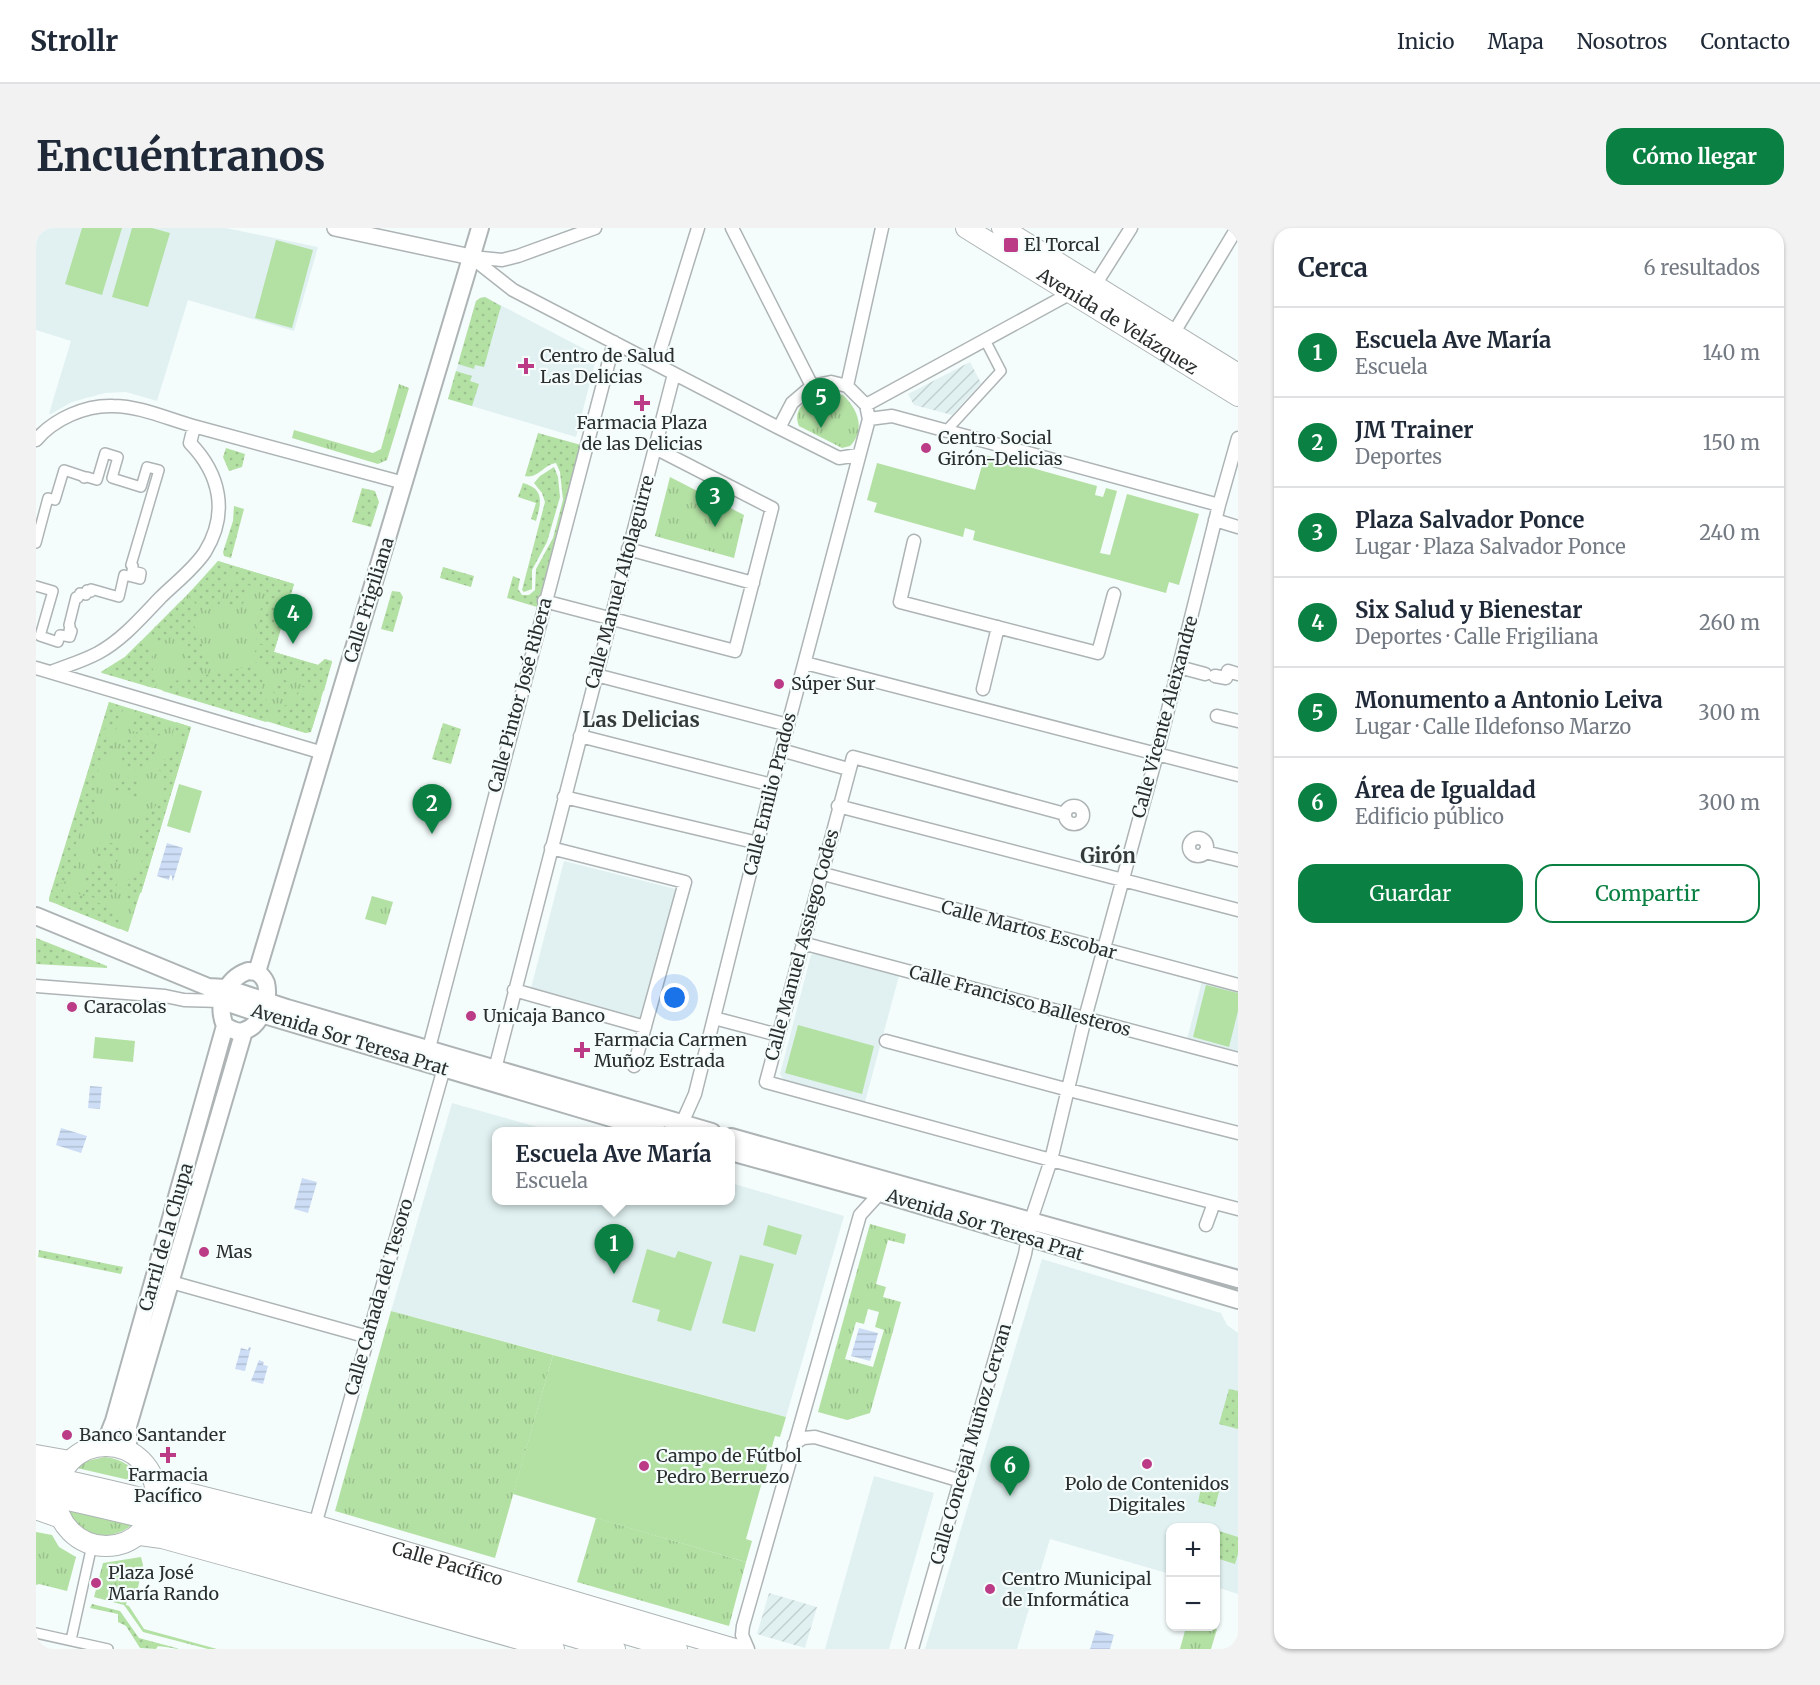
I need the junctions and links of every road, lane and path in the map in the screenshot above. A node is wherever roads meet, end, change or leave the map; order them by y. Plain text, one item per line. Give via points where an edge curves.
1 (334, 228) edge
2 (480, 228) edge
3 (595, 228) edge
4 (698, 228) edge
5 (732, 228) edge
6 (882, 228) edge
7 (966, 228) edge
8 (1002, 228) edge
9 (1131, 228) edge
10 (1237, 228) edge
11 (471, 257) junction
12 (1095, 285) junction
13 (1071, 293) junction
14 (1173, 334) junction
15 (985, 340) junction
16 (614, 342) junction
17 (656, 364) junction
18 (674, 374) junction
19 (1238, 374) edge
20 (812, 386) junction
21 (847, 386) junction
22 (1238, 396) edge
23 (866, 405) junction
24 (869, 418) junction
25 (194, 427) junction
26 (779, 428) junction
27 (946, 431) junction
28 (37, 437) edge
29 (1238, 438) edge
30 (655, 448) junction
31 (858, 455) junction
32 (404, 483) junction
33 (1219, 505) junction
34 (1215, 520) junction
35 (1238, 527) edge
36 (914, 541) dead end
37 (36, 543) edge
38 (628, 549) junction
39 (753, 583) junction
40 (36, 586) edge
41 (1114, 594) dead end
42 (544, 601) junction
43 (611, 617) junction
44 (998, 627) junction
45 (805, 663) junction
46 (1179, 667) junction
47 (36, 668) edge
48 (51, 672) junction
49 (1238, 674) edge
50 (596, 675) junction
51 (983, 689) junction
52 (949, 700) junction
53 (1002, 714) junction
54 (1217, 716) dead end
55 (1238, 721) edge
56 (788, 725) junction
57 (580, 736) junction
58 (781, 750) junction
59 (323, 753) junction
60 (1157, 754) junction
61 (848, 769) junction
62 (1238, 775) edge
63 (771, 785) junction
64 (564, 797) junction
65 (838, 806) junction
66 (1065, 814) dead end
67 (758, 843) junction
68 (550, 848) junction
69 (1205, 852) dead end
70 (1238, 860) edge
71 (820, 873) junction
72 (1122, 879) junction
73 (1238, 910) edge
74 (36, 916) edge
75 (802, 942) junction
76 (1104, 950) junction
77 (257, 972) junction
78 (1238, 985) edge
79 (36, 986) edge
80 (514, 990) junction
81 (224, 994) junction
82 (263, 1008) junction
83 (714, 1018) junction
84 (1085, 1018) junction
85 (225, 1026) junction
86 (645, 1027) junction
87 (243, 1031) junction
88 (778, 1035) junction
89 (886, 1041) dead end
90 (429, 1048) junction
91 (1238, 1059) edge
92 (634, 1066) dead end
93 (444, 1068) junction
94 (495, 1069) junction
95 (1069, 1090) junction
96 (644, 1127) edge
97 (680, 1127) edge
98 (1238, 1133) edge
99 (735, 1138) edge
100 (735, 1153) edge
101 (1051, 1161) junction
102 (880, 1193) junction
103 (1214, 1203) junction
104 (1238, 1209) edge
105 (1031, 1221) junction
106 (1206, 1225) dead end
107 (1028, 1239) junction
108 (1238, 1279) edge
109 (171, 1282) junction
110 (1238, 1299) edge
111 (368, 1337) junction
112 (794, 1444) junction
113 (104, 1446) junction
114 (128, 1450) junction
115 (36, 1455) edge
116 (70, 1461) junction
117 (36, 1474) edge
118 (961, 1481) junction
119 (57, 1488) junction
120 (36, 1493) edge
121 (36, 1509) edge
122 (151, 1510) junction
123 (61, 1518) junction
124 (315, 1525) junction
125 (92, 1545) junction
126 (36, 1633) edge
127 (70, 1640) junction
128 (108, 1649) edge
129 (554, 1649) edge
130 (615, 1649) edge
131 (677, 1649) edge
132 (735, 1649) edge
133 (748, 1649) edge
134 (912, 1649) edge

1 - 11 street
2 - 11 main road, Calle Frigiliana
3 - 11 street via 502,260
4 - 17 street
5 - 20 street
6 - 21 street
7 - 13 main road, Avenida de Velázquez
8 - 12 main road, Avenida de Velázquez
9 - 12 street
10 - 14 street
11 - 16 street via 513,290
11 - 32 main road, Calle Frigiliana
12 - 14 main road, Avenida de Velázquez
13 - 15 street
13 - 22 main road, Avenida de Velázquez
14 - 19 main road, Avenida de Velázquez
15 - 23 street
15 - 27 street via 1001,371
16 - 17 street
16 - 42 street, Calle Pintor José Ribera
17 - 18 street
18 - 26 street
18 - 30 street, Calle Manuel Altolaguirre
20 - 21 street via 831,382
20 - 26 street via 792,403
21 - 23 street
23 - 24 street
24 - 27 street via 892,416
24 - 31 street
25 - 28 street via 113,406 77,411
25 - 32 street
25 - 48 street via 190,443 202,455 215,479 220,504 216,528 205,551 127,632 99,652
26 - 31 street via 839,458
27 - 33 street
29 - 33 street, Calle Vicente Aleixandre
30 - 38 street, Calle Manuel Altolaguirre
30 - 39 street via 772,508
31 - 45 street, Calle Emilio Prados
32 - 59 main road, Calle Frigiliana
33 - 34 street, Calle Vicente Aleixandre
34 - 35 street
34 - 46 street, Calle Vicente Aleixandre
36 - 44 street via 900,602
37 - 40 street via 48,498 55,500 64,470 97,480 105,453 118,457 112,478 141,487 147,467 159,470 131,565 132,571 141,573 140,579 124,575 119,597 91,589 80,593 69,625 70,637 60,635 58,642 40,636 53,591
38 - 39 street
38 - 43 street, Calle Manuel Altolaguirre
39 - 43 street via 735,651
41 - 44 street via 1098,653
42 - 43 street
42 - 90 street, Calle Pintor José Ribera
43 - 50 street, Calle Manuel Altolaguirre
44 - 51 street
45 - 52 street
45 - 56 street, Calle Emilio Prados
46 - 49 street via 1226,678 1228,671
46 - 60 street, Calle Vicente Aleixandre
47 - 48 street
48 - 59 street
50 - 56 street
50 - 57 street, Calle Manuel Altolaguirre
51 - 52 street via 965,700
51 - 53 street via 988,705
52 - 53 street
53 - 60 street
54 - 55 street
56 - 58 street, Calle Emilio Prados
57 - 63 street
57 - 64 street, Calle Manuel Altolaguirre
58 - 61 street
58 - 63 street, Calle Emilio Prados
59 - 77 main road, Calle Frigiliana
60 - 62 street
60 - 72 street, Calle Vicente Aleixandre
61 - 65 street, Calle Manuel Assiego Codes
61 - 66 street via 853,757
63 - 67 street, Calle Emilio Prados
64 - 67 street
64 - 68 street, Calle Manuel Altolaguirre
65 - 71 street, Calle Manuel Assiego Codes
65 - 72 street
67 - 83 street, Calle Emilio Prados
68 - 80 street, Calle Manuel Altolaguirre
68 - 86 street via 686,882
69 - 70 street
71 - 75 street, Calle Manuel Assiego Codes
71 - 76 street, Calle Martos Escobar
72 - 73 street
72 - 76 street, Calle Vicente Aleixandre
74 - 81 main road
75 - 84 street, Calle Francisco Ballesteros
75 - 88 street, Calle Manuel Assiego Codes
76 - 78 street, Calle Martos Escobar
76 - 84 street, Calle Vicente Aleixandre
77 - 81 main road via 240,974
77 - 82 main road via 266,984
79 - 81 street, Avenida Sor Teresa Prat via 184,1000
80 - 86 street
80 - 94 street, Calle Manuel Altolaguirre
81 - 82 main road, Avenida Sor Teresa Prat
81 - 85 main road
82 - 87 main road via 255,1024
82 - 90 main road, Avenida Sor Teresa Prat
82 - 93 main road, Avenida Sor Teresa Prat
83 - 88 street
83 - 97 street, Calle Emilio Prados via 695,1094
84 - 91 street, Calle Francisco Ballesteros
84 - 95 street, Calle Vicente Aleixandre
85 - 87 main road
85 - 113 main road, Carril de la Chupa
86 - 92 street
87 - 109 main road, Carril de la Chupa
88 - 101 street, Calle Manuel Assiego Codes via 766,1082
89 - 95 street
90 - 94 main road, Avenida Sor Teresa Prat
93 - 96 main road, Avenida Sor Teresa Prat
93 - 111 street, Calle Cañada del Tesoro
94 - 97 main road, Avenida Sor Teresa Prat
95 - 98 street
95 - 101 street, Calle Vicente Aleixandre
99 - 105 main road, Avenida Sor Teresa Prat
100 - 102 main road, Avenida Sor Teresa Prat
101 - 103 street, Calle Manuel Assiego Codes
101 - 105 street, Calle Vicente Aleixandre
102 - 107 main road, Avenida Sor Teresa Prat
102 - 112 street via 860,1215
103 - 104 street, Calle Manuel Assiego Codes
103 - 106 street
105 - 107 street, Calle Vicente Aleixandre
105 - 108 main road, Avenida Sor Teresa Prat
107 - 110 main road, Avenida Sor Teresa Prat
107 - 118 street, Calle Concejal Muñoz Cervan
109 - 111 street
109 - 114 main road, Carril de la Chupa via 128,1426
111 - 124 street, Calle Cañada del Tesoro
112 - 118 street via 814,1437
112 - 133 street via 743,1626
113 - 114 main road
113 - 116 main road via 81,1452
114 - 122 main road via 151,1471
115 - 116 main road
116 - 119 main road
117 - 119 main road, Calle Pacífico
118 - 134 street, Calle Concejal Muñoz Cervan
119 - 120 main road, Calle Pacífico
119 - 122 main road, Calle Pacífico
119 - 123 main road
121 - 123 main road
122 - 124 main road, Calle Pacífico
122 - 125 main road via 125,1544
122 - 129 main road, Calle Pacífico via 162,1538
122 - 130 main road, Calle Pacífico
122 - 131 main road, Calle Pacífico via 309,1542
123 - 125 main road via 68,1530
124 - 132 main road, Calle Pacífico
125 - 127 street
126 - 127 street
127 - 128 street

